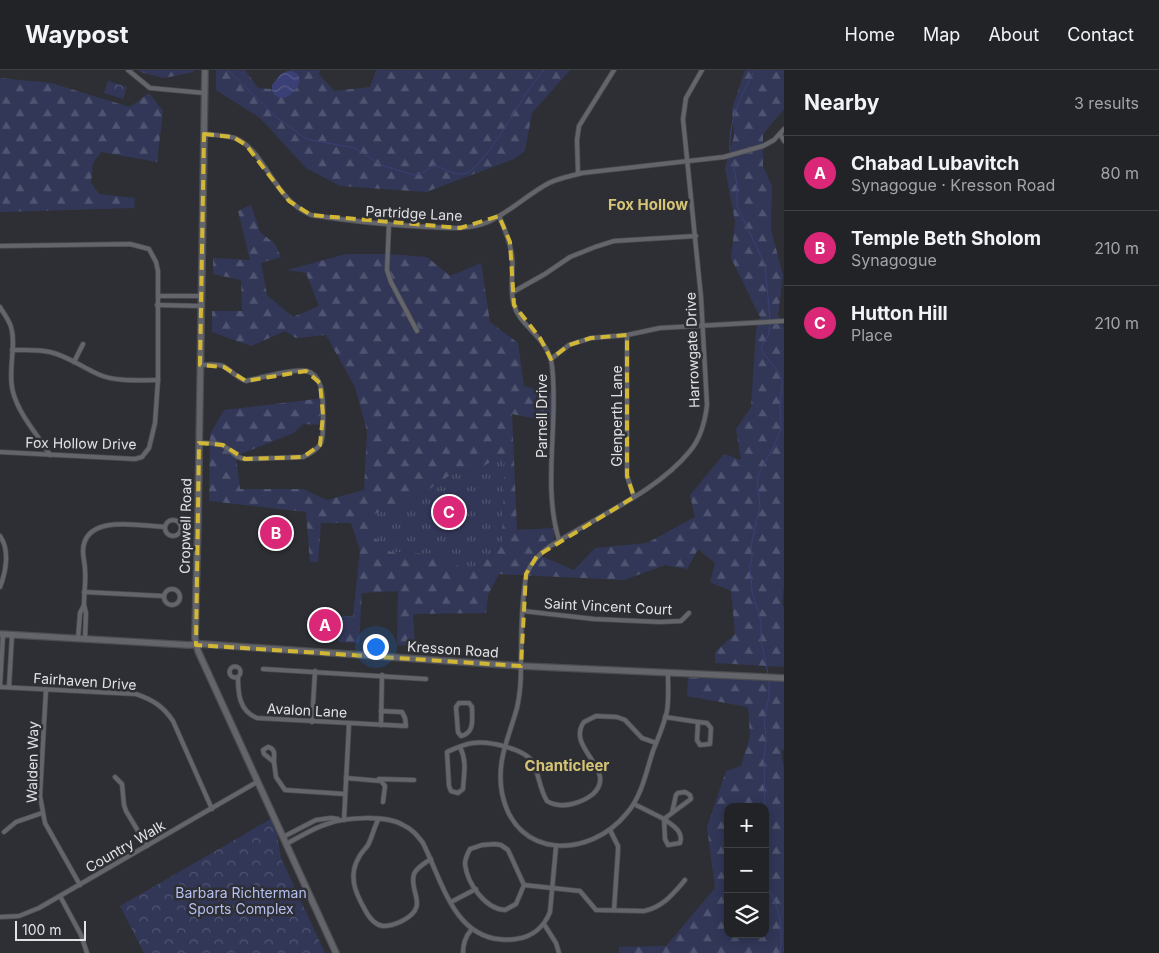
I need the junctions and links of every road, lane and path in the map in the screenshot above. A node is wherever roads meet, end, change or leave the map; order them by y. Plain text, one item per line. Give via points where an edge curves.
1 (128, 70) edge
2 (205, 70) edge
3 (614, 70) edge
4 (702, 70) edge
5 (204, 92) junction
6 (784, 129) edge
7 (204, 134) junction
8 (780, 134) junction
9 (784, 141) edge
10 (686, 161) junction
11 (578, 174) junction
12 (499, 216) junction
13 (389, 224) junction
14 (696, 236) junction
15 (0, 246) edge
16 (512, 292) junction
17 (158, 296) junction
18 (201, 296) junction
19 (157, 305) junction
20 (201, 306) junction
21 (0, 307) edge
22 (784, 321) edge
23 (702, 325) junction
24 (417, 331) dead end
25 (627, 335) junction
26 (82, 344) dead end
27 (12, 350) junction
28 (551, 359) junction
29 (74, 362) junction
30 (200, 365) junction
31 (158, 380) junction
32 (199, 443) junction
33 (0, 452) edge
34 (50, 455) junction
35 (634, 496) junction
36 (165, 527) junction
37 (0, 536) edge
38 (559, 540) junction
39 (0, 587) edge
40 (84, 592) junction
41 (164, 596) junction
42 (523, 611) junction
43 (690, 613) dead end
44 (1, 634) edge
45 (12, 635) junction
46 (82, 639) junction
47 (196, 645) junction
48 (521, 666) junction
49 (263, 669) dead end
50 (315, 671) junction
51 (668, 674) junction
52 (382, 675) junction
53 (238, 677) dead end
54 (784, 678) edge
55 (426, 679) dead end
56 (0, 687) edge
57 (9, 687) junction
58 (46, 690) junction
59 (382, 711) junction
60 (665, 717) junction
61 (312, 722) junction
62 (698, 722) junction
63 (349, 724) junction
64 (381, 725) junction
65 (468, 734) junction
66 (472, 743) junction
67 (656, 743) junction
68 (504, 746) junction
69 (460, 747) junction
70 (274, 762) dead end
71 (115, 777) dead end
72 (346, 778) junction
73 (377, 779) junction
74 (414, 780) dead end
75 (257, 782) junction
76 (345, 794) junction
77 (383, 802) dead end
78 (634, 804) junction
79 (212, 808) junction
80 (42, 813) junction
81 (672, 813) junction
82 (664, 819) junction
83 (342, 820) junction
84 (378, 820) junction
85 (610, 830) junction
86 (4, 832) dead end
87 (283, 837) junction
88 (286, 844) junction
89 (147, 846) junction
90 (556, 847) junction
91 (431, 859) junction
92 (685, 880) dead end
93 (80, 885) junction
94 (524, 885) junction
95 (552, 888) junction
96 (476, 889) junction
97 (60, 896) junction
98 (451, 902) junction
99 (614, 910) junction
100 (0, 916) edge
101 (544, 924) junction
102 (471, 930) junction
103 (87, 953) edge
104 (336, 953) edge
105 (463, 953) edge
106 (559, 953) edge

1 - 5 street via 150,88
2 - 5 street, Cropwell Road
3 - 11 street via 579,126
4 - 10 street, Harrowgate Drive via 683,110
5 - 7 street, Cropwell Road
6 - 8 street, Partridge Lane
7 - 13 street, Partridge Lane via 233,137 246,145 283,195 310,215
7 - 18 street, Cropwell Road
8 - 9 street
8 - 10 street, Partridge Lane via 753,150
10 - 11 street, Partridge Lane
10 - 14 street, Harrowgate Drive
11 - 12 street, Partridge Lane via 551,182
12 - 13 street, Partridge Lane via 460,228
12 - 16 street, Parnell Drive via 510,242
13 - 24 street via 387,270
14 - 16 street via 614,242 595,247 570,257
14 - 23 street, Harrowgate Drive
15 - 17 street, Fox Hollow Drive via 144,246 156,262
16 - 28 street, Parnell Drive via 516,310 540,338
17 - 18 street
17 - 19 street, Fox Hollow Drive
18 - 20 street, Cropwell Road
19 - 20 street
19 - 31 street, Fox Hollow Drive
20 - 30 street, Cropwell Road
21 - 27 street via 12,328
22 - 23 street
23 - 25 street via 660,328
23 - 35 street, Harrowgate Drive via 705,421 691,450 672,470
25 - 28 street via 591,338 569,345
25 - 35 street, Glenperth Lane via 627,476
26 - 29 street
27 - 29 street via 49,352
27 - 34 street via 11,385 17,405
28 - 38 street, Parnell Drive via 553,514
29 - 31 street via 108,378
30 - 32 street, Cropwell Road
30 - 32 street via 224,367 246,381 306,371 320,382 323,415 322,440 309,455 303,457 245,459 238,458 223,445
31 - 34 street, Fox Hollow Drive via 155,423 149,448 142,457
32 - 47 street, Cropwell Road
33 - 34 street, Fox Hollow Drive
35 - 38 street, Harrowgate Drive
36 - 36 street via 166,532 173,536 181,527 174,520
36 - 40 street via 109,524 93,530 86,537 83,548
37 - 39 street via 6,550 4,579
38 - 42 street, Harrowgate Drive via 537,556 526,574
40 - 41 street
40 - 46 street via 84,605 80,612
41 - 41 street via 172,605 180,596 173,589 166,591
42 - 43 street, Saint Vincent Court via 660,622 681,621
42 - 48 street, Harrowgate Drive
44 - 45 street, Kresson Road
44 - 56 street
45 - 46 street, Kresson Road
45 - 57 street
46 - 47 street, Kresson Road
47 - 48 street, Kresson Road
47 - 75 street, Cropwell Road
48 - 51 street, Kresson Road
48 - 68 street, Harrowgate Drive via 517,705
49 - 50 street
50 - 52 street
50 - 61 street
51 - 54 street, Kresson Road
51 - 60 street
52 - 55 street
52 - 59 street
53 - 61 street, Avalon Lane via 239,697 250,715
56 - 57 street
57 - 58 street, Fairhaven Drive
58 - 79 street, Fairhaven Drive via 136,694 156,702 173,721
58 - 80 street, Walden Way via 40,796
59 - 64 street
59 - 64 street, Avalon Lane via 402,712 406,726
60 - 62 street
60 - 67 street
61 - 63 street, Avalon Lane
62 - 62 street via 707,723 711,728 708,745 700,745 697,740
63 - 64 street, Avalon Lane
63 - 72 street
65 - 65 street via 461,736 458,732 456,707 459,703 469,703 472,707
65 - 66 street
66 - 68 street
66 - 69 street
67 - 68 street via 642,738 625,720 617,717 596,716 584,722 580,737 600,772 600,784 584,800 559,806 547,801 533,762 526,754
67 - 78 street
68 - 90 street, Harrowgate Drive via 501,776 508,810 526,834
69 - 69 street via 465,764 463,789 458,793 448,786 447,752
70 - 76 street via 276,777 285,790
71 - 89 street via 122,784 126,811
72 - 73 street
72 - 76 street
73 - 74 street
73 - 77 street via 384,786
75 - 79 street, Country Walk
75 - 87 street, Cropwell Road
76 - 83 street
78 - 82 street
78 - 85 street
79 - 89 street, Country Walk
80 - 86 street via 16,822
80 - 93 street, Walden Way
81 - 81 street via 691,799 690,795 678,792
81 - 82 street
82 - 82 street via 678,829 680,843 668,845
83 - 84 street
83 - 87 street via 316,820
83 - 88 street via 315,828
84 - 91 street via 395,822 411,830
84 - 91 street via 355,866 353,882 374,922 385,926 414,912 417,904 414,874
85 - 90 street via 585,842
85 - 99 street via 618,851
87 - 88 street, Cropwell Road
88 - 104 street, Cropwell Road
89 - 93 street, Country Walk
90 - 95 street
91 - 98 street
92 - 99 street via 668,900 650,910
93 - 97 street, Country Walk
94 - 95 street
94 - 96 street via 516,904 505,910 493,908
94 - 96 street via 508,850 495,844 472,848 466,857 465,864
95 - 99 street via 580,891 596,910
95 - 101 street via 550,912
96 - 98 street
97 - 100 street, Country Walk via 29,913
97 - 103 street
98 - 102 street
101 - 102 street via 528,936 508,940 494,939
101 - 106 street
102 - 105 street via 466,936

